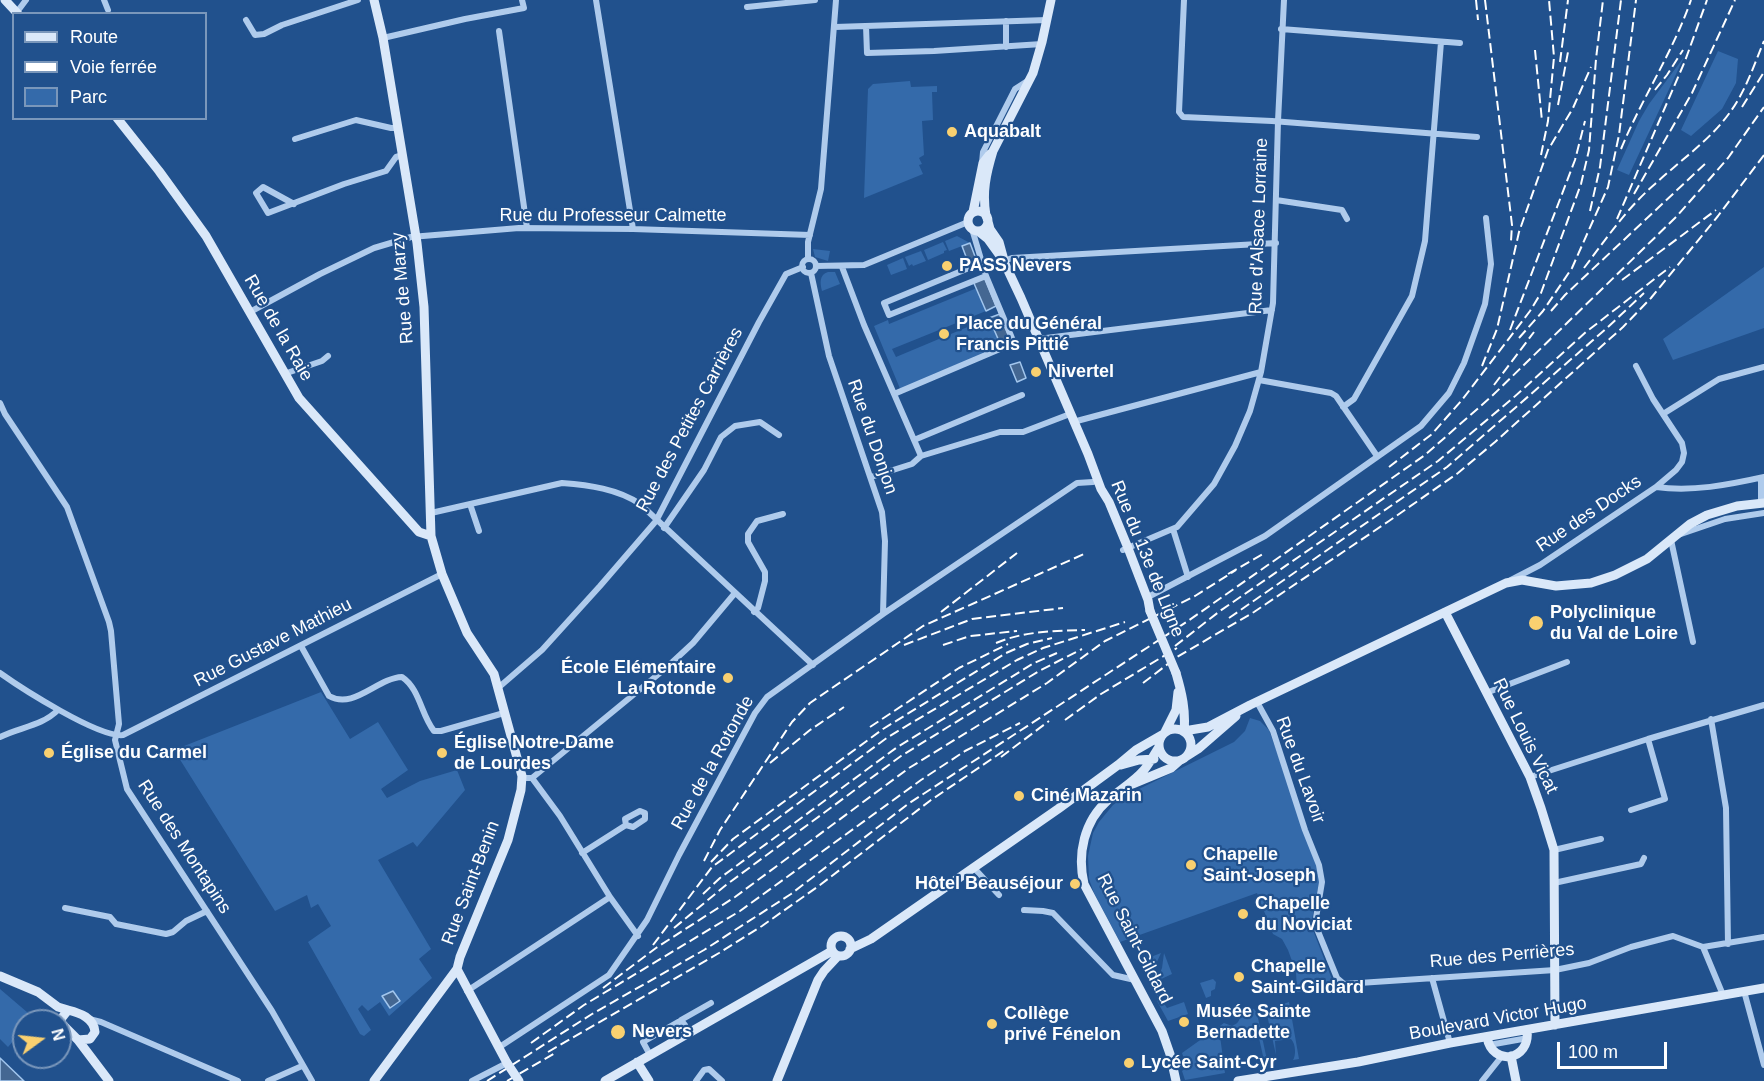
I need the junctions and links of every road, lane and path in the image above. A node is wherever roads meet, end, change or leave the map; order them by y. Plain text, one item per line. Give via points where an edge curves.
1 (5, 0) edge
2 (104, 0) edge
3 (358, 0) edge
4 (374, 0) edge
5 (522, 0) edge
6 (596, 0) edge
7 (815, 0) edge
8 (836, 0) edge
9 (1051, 0) edge
10 (1184, 0) edge
11 (1284, 0) edge
12 (747, 7) dead end
13 (108, 10) dead end
14 (16, 12) edge
15 (246, 20) dead end
16 (1047, 20) junction
17 (1006, 21) junction
18 (866, 26) junction
19 (835, 28) junction
20 (1281, 29) junction
21 (499, 31) dead end
22 (383, 38) junction
23 (1441, 42) junction
24 (1042, 44) junction
25 (1460, 44) dead end
26 (1006, 47) junction
27 (1029, 80) junction
28 (119, 120) edge
29 (1278, 121) junction
30 (398, 128) junction
31 (1434, 133) junction
32 (1477, 137) dead end
33 (295, 139) dead end
34 (993, 151) junction
35 (403, 155) junction
36 (981, 169) junction
37 (1276, 200) junction
38 (294, 204) junction
39 (974, 212) junction
40 (986, 217) junction
41 (1486, 218) dead end
42 (1347, 219) dead end
43 (527, 228) junction
44 (972, 228) junction
45 (633, 229) junction
46 (810, 235) junction
47 (417, 237) junction
48 (1276, 243) junction
49 (808, 259) junction
50 (1004, 262) junction
51 (981, 263) junction
52 (816, 266) junction
53 (803, 267) junction
54 (842, 267) junction
55 (811, 273) junction
56 (986, 276) junction
57 (1272, 310) junction
58 (250, 312) junction
59 (1038, 339) junction
60 (328, 356) dead end
61 (1636, 366) dead end
62 (1764, 367) edge
63 (1261, 372) junction
64 (284, 374) junction
65 (1259, 380) junction
66 (894, 394) junction
67 (1022, 395) dead end
68 (0, 403) edge
69 (1343, 407) junction
70 (1663, 414) junction
71 (2, 416) edge
72 (1071, 418) junction
73 (779, 435) dead end
74 (914, 440) junction
75 (1084, 447) junction
76 (921, 456) junction
77 (1377, 456) junction
78 (871, 477) junction
79 (1762, 477) edge
80 (1093, 482) junction
81 (1656, 487) junction
82 (470, 504) junction
83 (1763, 506) edge
84 (431, 513) junction
85 (783, 514) dead end
86 (656, 521) junction
87 (664, 528) junction
88 (1173, 529) junction
89 (479, 531) dead end
90 (1119, 534) junction
91 (431, 536) junction
92 (1673, 538) junction
93 (1129, 547) junction
94 (442, 574) junction
95 (1188, 577) junction
96 (1506, 583) junction
97 (735, 593) junction
98 (1148, 600) junction
99 (1150, 611) junction
100 (754, 612) junction
101 (1445, 612) junction
102 (883, 614) junction
103 (1693, 642) dead end
104 (302, 646) junction
105 (1567, 662) dead end
106 (813, 664) junction
107 (0, 673) edge
108 (1179, 684) junction
109 (498, 688) junction
110 (1486, 693) junction
111 (1253, 703) junction
112 (1764, 705) edge
113 (58, 710) junction
114 (504, 712) junction
115 (1711, 720) junction
116 (1184, 731) junction
117 (1164, 734) junction
118 (117, 736) junction
119 (0, 737) edge
120 (1648, 738) junction
121 (1159, 747) junction
122 (1183, 758) junction
123 (1151, 759) junction
124 (1167, 759) junction
125 (1118, 765) junction
126 (1530, 777) junction
127 (527, 778) junction
128 (1122, 789) junction
129 (1631, 810) dead end
130 (626, 825) dead end
131 (1601, 838) dead end
132 (1554, 850) junction
133 (582, 853) junction
134 (1644, 858) dead end
135 (974, 868) junction
136 (1554, 883) junction
137 (999, 895) dead end
138 (610, 897) junction
139 (65, 908) dead end
140 (1024, 910) dead end
141 (207, 911) junction
142 (638, 936) junction
143 (1764, 937) edge
144 (1728, 944) junction
145 (853, 946) junction
146 (1703, 947) junction
147 (835, 953) junction
148 (458, 969) junction
149 (1555, 970) junction
150 (0, 976) edge
151 (1432, 978) junction
152 (1135, 980) junction
153 (1344, 984) joint
154 (1764, 988) edge
155 (28, 989) junction
156 (468, 991) junction
157 (1744, 991) junction
158 (1723, 995) junction
159 (711, 1003) dead end
160 (50, 1009) edge
161 (65, 1009) edge
162 (72, 1011) edge
163 (89, 1018) junction
164 (1555, 1025) junction
165 (72, 1034) edge
166 (1527, 1034) junction
167 (688, 1035) junction
168 (90, 1039) junction
169 (78, 1040) junction
170 (1488, 1041) junction
171 (1450, 1043) junction
172 (498, 1048) junction
173 (650, 1054) junction
174 (1506, 1056) junction
175 (637, 1062) junction
176 (507, 1063) junction
177 (96, 1064) junction
178 (1764, 1065) edge
179 (302, 1066) junction
180 (109, 1081) edge
181 (238, 1081) edge
182 (268, 1081) edge
183 (312, 1081) edge
184 (374, 1081) edge
185 (472, 1081) edge
186 (519, 1081) edge
187 (605, 1081) edge
188 (649, 1081) edge
189 (696, 1081) edge
190 (722, 1081) edge
191 (777, 1081) edge
192 (1176, 1081) edge
193 (1238, 1081) edge
194 (1482, 1081) edge
195 (1516, 1081) edge

1 - 14 main road
2 - 13 street
3 - 15 street via 264,34 255,35
4 - 22 main road, Rue de Marzy
5 - 22 street via 524,8
6 - 45 street
7 - 12 street
8 - 19 street
9 - 16 main road, Rue du 13e de Ligne
10 - 29 street via 1179,112 1183,117
11 - 20 street, Rue d'Alsace Lorraine
16 - 17 street
16 - 24 main road, Rue du 13e de Ligne
17 - 18 street
17 - 26 street
18 - 19 street
18 - 26 street via 867,53
19 - 46 street via 821,189
20 - 23 street
20 - 29 street, Rue d'Alsace Lorraine
21 - 43 street
22 - 30 main road, Rue de Marzy
23 - 25 street
23 - 31 street
24 - 26 street
24 - 27 main road, Rue du 13e de Ligne
27 - 34 main road, Rue du 13e de Ligne
27 - 36 street via 1015,89 983,152
28 - 58 main road, Rue de la Raie via 206,236
29 - 31 street
29 - 37 street, Rue d'Alsace Lorraine
30 - 33 street via 356,120
30 - 35 main road, Rue de Marzy
31 - 32 street
31 - 69 street via 1425,241 1412,296 1354,399
34 - 36 main road, Rue du 13e de Ligne
34 - 40 main road, Rue du 13e de Ligne via 984,181
35 - 38 street via 396,157 386,171
35 - 47 main road, Rue de Marzy
36 - 39 main road, Rue du 13e de Ligne
37 - 42 street via 1342,210
37 - 48 street, Rue d'Alsace Lorraine
38 - 38 street via 268,213 256,194 263,187
39 - 40 main road
39 - 44 main road via 969,216
40 - 44 main road via 986,226
40 - 50 main road, Rue du 13e de Ligne
41 - 77 street via 1491,264 1485,304 1464,363 1449,393 1421,426
43 - 45 street, Rue du Professeur Calmette
43 - 47 street, Rue du Professeur Calmette
44 - 50 main road, Rue du 13e de Ligne via 988,239
44 - 51 street
44 - 54 street via 957,228 864,265
45 - 46 street, Rue du Professeur Calmette
46 - 49 street
47 - 58 street, Rue du Professeur Calmette via 374,248
47 - 84 main road, Rue de Marzy
48 - 50 street via 1011,258
48 - 57 street, Rue d'Alsace Lorraine
49 - 52 street
49 - 53 street
50 - 59 main road, Rue du 13e de Ligne
51 - 56 street
51 - 56 street via 884,303 889,315
52 - 54 street
52 - 55 street
53 - 55 street
53 - 86 street, Rue des Petites Carrières via 786,274 780,284
54 - 66 street
55 - 78 street, Rue du Donjon via 829,356
56 - 66 street via 1014,343
57 - 59 street
57 - 63 street, Rue d'Alsace Lorraine
58 - 64 main road, Rue de la Raie
59 - 72 main road, Rue du 13e de Ligne
60 - 64 street
61 - 70 street
62 - 70 street via 1719,379
63 - 65 street, Rue d'Alsace Lorraine
63 - 72 street
64 - 91 main road, Rue de la Raie via 299,398 405,516 420,532
65 - 69 street via 1331,393
65 - 88 street, Rue d'Alsace Lorraine via 1250,411 1215,484
66 - 74 street
67 - 74 street
68 - 71 street, Rue des Montapins
69 - 77 street
70 - 81 street via 1684,453 1676,470
71 - 118 street, Rue des Montapins via 67,507 109,622
72 - 75 main road, Rue du 13e de Ligne
72 - 76 street via 1023,432 1000,432
73 - 87 street via 760,422 735,426 721,437 704,470
74 - 76 street
75 - 80 main road, Rue du 13e de Ligne
75 - 90 main road, Rue du 13e de Ligne
76 - 78 street via 912,464
77 - 95 street via 1265,536
78 - 102 street, Rue du Donjon via 884,522
79 - 81 street, Rue des Docks via 1710,488
79 - 83 street
80 - 90 main road, Rue du 13e de Ligne
80 - 102 street, Rue de la Rotonde via 1077,483
81 - 96 street, Rue des Docks via 1540,565
82 - 84 street
82 - 86 street via 562,483 627,495
82 - 89 street
83 - 92 main road via 1737,506 1707,515
84 - 91 main road, Rue de Marzy
85 - 100 street via 757,521 748,534 748,542 765,572
86 - 87 street
86 - 109 street, Rue des Petites Carrières via 542,650
87 - 97 street
88 - 93 street, Rue d'Alsace Lorraine
88 - 95 street
90 - 93 main road, Rue du 13e de Ligne
91 - 94 main road, Rue de Marzy
92 - 96 main road via 1631,567 1591,583
92 - 103 street
93 - 98 main road, Rue du 13e de Ligne
93 - 99 main road
94 - 104 street, Rue Gustave Mathieu
94 - 109 main road, Rue Saint-Benin via 467,633 494,674
95 - 98 street
96 - 101 main road
97 - 100 street
97 - 127 street via 666,668
98 - 99 main road, Rue du 13e de Ligne
99 - 108 main road, Rue du 13e de Ligne, bridge
100 - 106 street
101 - 110 main road, Rue Louis Vicat
101 - 111 main road
102 - 106 street, Rue de la Rotonde
104 - 114 street via 329,696 336,700 354,697 402,677 409,681 434,731
104 - 118 street, Rue Gustave Mathieu
105 - 110 street
106 - 142 street, Rue de la Rotonde via 774,692 755,713
107 - 113 street
108 - 116 main road, Rue du 13e de Ligne via 1185,711
108 - 117 main road, Rue du 13e de Ligne via 1176,711
109 - 114 main road, Rue Saint-Benin
110 - 126 main road, Rue Louis Vicat
111 - 116 main road via 1208,727
111 - 122 main road, Rue Saint-Gildard
111 - 153 street, Rue du Lavoir via 1273,732 1319,865 1322,882 1314,924 1337,978
112 - 115 street
113 - 118 street
113 - 119 street via 49,720
114 - 127 main road, Rue Saint-Benin
115 - 120 street
115 - 144 street via 1726,808
116 - 117 main road via 1174,729
116 - 122 main road via 1191,743
117 - 121 main road
117 - 125 main road
118 - 141 street, Rue des Montapins via 127,789
120 - 126 street
120 - 129 street via 1665,799
121 - 123 main road, Rue Saint-Gildard
121 - 124 main road
122 - 124 main road
122 - 128 main road, Rue Saint-Gildard via 1170,768
123 - 124 main road
123 - 125 main road
123 - 128 main road, Rue Saint-Gildard
125 - 135 main road
126 - 132 main road, Rue Louis Vicat
127 - 133 street via 560,816
127 - 148 main road, Rue Saint-Benin via 508,840
128 - 152 main road, Rue Saint-Gildard via 1088,825 1080,861 1084,884
130 - 133 street
131 - 132 street
132 - 136 main road, Rue Louis Vicat
133 - 138 street
134 - 136 street via 1641,864
135 - 137 street
135 - 145 main road
136 - 149 main road, Rue Louis Vicat
138 - 142 street
138 - 156 street
139 - 141 street via 166,934
140 - 152 street via 1043,911 1060,918 1113,975
141 - 179 street, Rue des Montapins via 272,1011
142 - 172 street, Rue de la Rotonde via 609,975
143 - 144 street, Rue des Perrières
144 - 146 street, Rue des Perrières
145 - 147 main road via 847,954
145 - 147 main road via 844,937 837,938 832,944
146 - 149 street, Rue des Perrières via 1673,936
146 - 158 street
147 - 167 main road
147 - 191 main road via 818,980
148 - 156 main road
148 - 184 main road
149 - 151 street, Rue des Perrières
149 - 164 main road, Rue Louis Vicat
150 - 155 main road
151 - 153 street, Rue des Perrières
151 - 171 street
152 - 192 main road, Rue Saint-Gildard via 1162,1031
154 - 157 main road, Boulevard Victor Hugo
155 - 160 main road
155 - 161 main road
156 - 172 main road
157 - 158 main road, Boulevard Victor Hugo
157 - 178 street
158 - 164 main road, Boulevard Victor Hugo
159 - 167 street via 681,1020
162 - 163 main road
163 - 168 main road via 95,1026
163 - 181 street
164 - 166 main road, Boulevard Victor Hugo
165 - 169 main road
166 - 170 main road, Boulevard Victor Hugo
166 - 174 main road via 1522,1051
167 - 173 main road
167 - 173 street via 678,1022 644,1042
168 - 169 main road
168 - 177 main road
169 - 177 main road
170 - 171 main road, Boulevard Victor Hugo
170 - 174 main road via 1495,1053
171 - 193 main road, Boulevard Victor Hugo
172 - 176 main road
173 - 175 main road
174 - 194 street
174 - 195 main road
175 - 187 main road
175 - 188 main road
176 - 185 street
176 - 186 main road, bridge
177 - 180 main road
179 - 182 street
179 - 183 street, Rue des Montapins
189 - 190 street via 709,1069

